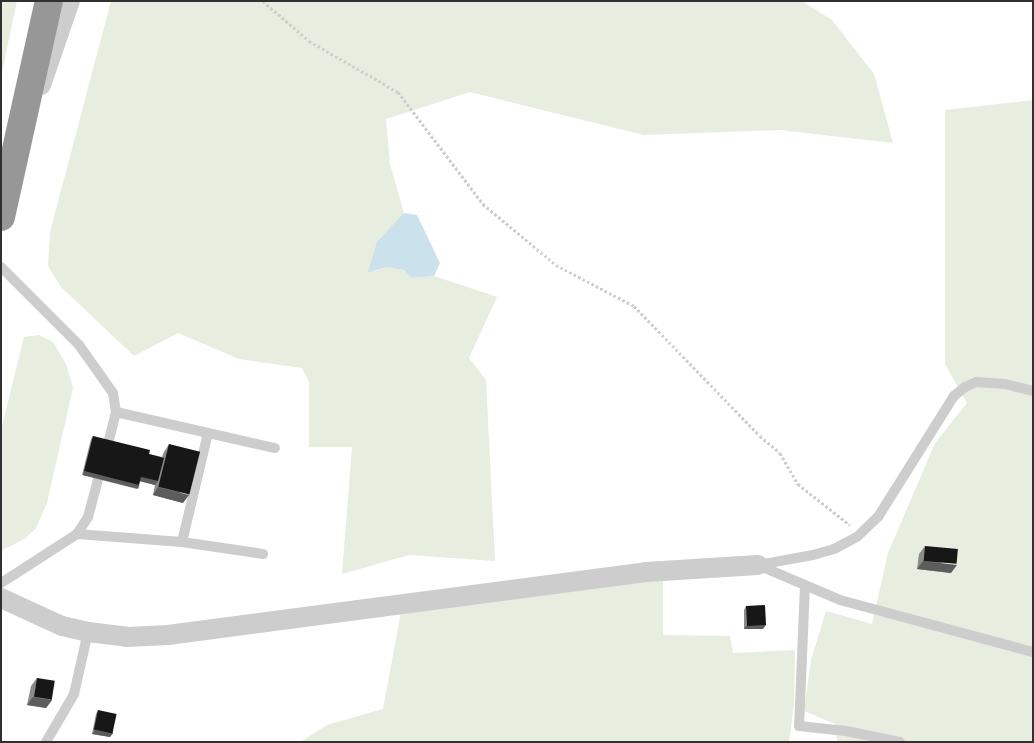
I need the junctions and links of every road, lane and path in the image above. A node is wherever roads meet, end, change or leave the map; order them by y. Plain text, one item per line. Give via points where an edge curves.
1 (49, 1) edge
2 (70, 1) edge
3 (262, 1) edge
4 (12, 172) junction
5 (1, 217) edge
6 (1, 267) edge
7 (1033, 391) edge
8 (116, 412) junction
9 (208, 432) junction
10 (108, 444) edge
11 (275, 448) dead end
12 (98, 479) edge
13 (861, 533) junction
14 (77, 534) junction
15 (182, 542) junction
16 (263, 554) dead end
17 (758, 565) junction
18 (1, 583) edge
19 (806, 585) junction
20 (1, 598) edge
21 (88, 632) junction
22 (1033, 652) edge
23 (46, 742) edge
24 (900, 742) edge

1 - 4 highway
2 - 4 street
3 - 13 path via 309,40 398,92 483,204 556,265 634,306 780,453 798,484
4 - 5 highway
6 - 8 lane via 79,345 113,393
7 - 13 lane via 1005,384 976,382 954,396 878,516
8 - 9 lane
8 - 10 lane
9 - 11 lane
9 - 15 lane
12 - 14 lane via 88,516
13 - 17 lane via 827,551
14 - 15 lane
14 - 18 lane
15 - 16 lane
17 - 19 lane
17 - 21 street via 646,572 168,636 127,637
19 - 22 lane via 840,600
19 - 24 lane via 799,726
20 - 21 street via 62,626
21 - 23 lane via 74,694

